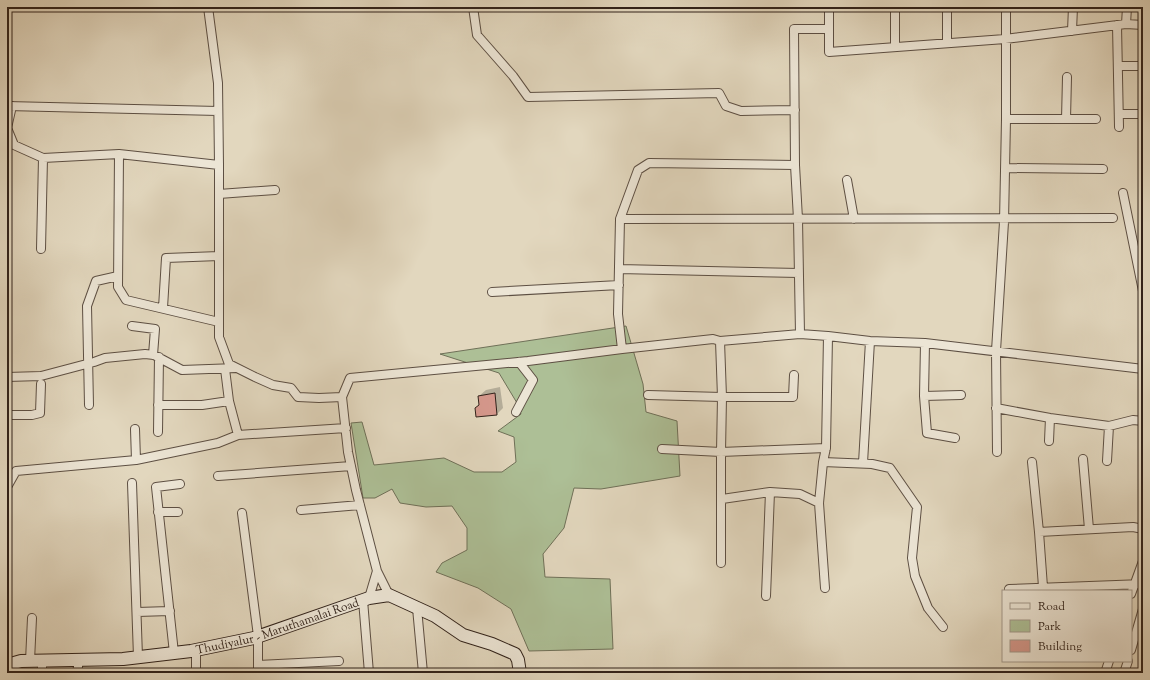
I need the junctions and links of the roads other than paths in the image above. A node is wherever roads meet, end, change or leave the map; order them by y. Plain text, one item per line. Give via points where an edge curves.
1 (208, 7) edge
2 (473, 7) edge
3 (829, 7) edge
4 (895, 7) edge
5 (948, 7) edge
6 (1006, 7) edge
7 (1073, 7) edge
8 (1127, 7) edge
9 (1122, 25) junction
10 (1143, 25) edge
11 (829, 29) junction
12 (1072, 31) junction
13 (1005, 39) junction
14 (947, 43) junction
15 (895, 47) junction
16 (1118, 66) junction
17 (1143, 66) edge
18 (1067, 77) dead end
19 (10, 106) edge
20 (795, 110) junction
21 (218, 111) junction
22 (1119, 114) junction
23 (1143, 114) edge
24 (1006, 119) junction
25 (1066, 119) junction
26 (1096, 119) dead end
27 (1119, 127) dead end
28 (119, 154) junction
29 (43, 158) junction
30 (219, 165) junction
31 (795, 165) junction
32 (1005, 168) junction
33 (1103, 169) dead end
34 (847, 180) dead end
35 (275, 190) dead end
36 (1123, 193) dead end
37 (219, 194) junction
38 (1004, 218) junction
39 (1113, 218) dead end
40 (620, 219) junction
41 (798, 219) junction
42 (854, 219) junction
43 (41, 249) dead end
44 (219, 256) junction
45 (619, 269) junction
46 (799, 273) junction
47 (118, 276) junction
48 (619, 285) junction
49 (1143, 291) edge
50 (492, 292) dead end
51 (163, 308) junction
52 (219, 322) junction
53 (132, 326) dead end
54 (800, 334) junction
55 (828, 336) junction
56 (720, 341) junction
57 (870, 341) junction
58 (925, 343) junction
59 (622, 349) junction
60 (996, 351) junction
61 (156, 356) junction
62 (519, 362) junction
63 (88, 364) junction
64 (237, 368) junction
65 (225, 369) junction
66 (1143, 369) edge
67 (794, 375) dead end
68 (7, 378) edge
69 (41, 384) dead end
70 (648, 395) dead end
71 (961, 395) dead end
72 (924, 396) junction
73 (342, 397) junction
74 (722, 397) junction
75 (229, 401) junction
76 (88, 405) dead end
77 (158, 405) junction
78 (996, 408) junction
79 (516, 412) dead end
80 (7, 415) edge
81 (1050, 418) junction
82 (1143, 421) edge
83 (1109, 426) junction
84 (346, 428) junction
85 (135, 429) dead end
86 (158, 432) dead end
87 (238, 435) junction
88 (955, 438) dead end
89 (1049, 441) dead end
90 (826, 448) junction
91 (662, 449) dead end
92 (721, 452) junction
93 (997, 452) dead end
94 (1083, 459) dead end
95 (136, 460) junction
96 (1107, 461) dead end
97 (823, 462) junction
98 (1032, 462) dead end
99 (863, 463) junction
100 (351, 466) junction
101 (218, 476) dead end
102 (132, 483) dead end
103 (180, 484) dead end
104 (7, 487) edge
105 (770, 492) junction
106 (722, 499) junction
107 (819, 503) junction
108 (360, 505) junction
109 (301, 510) dead end
110 (158, 512) junction
111 (178, 512) dead end
112 (242, 513) dead end
113 (1089, 529) junction
114 (1143, 529) edge
115 (1040, 532) junction
116 (1143, 561) edge
117 (721, 563) dead end
118 (377, 572) junction
119 (1139, 584) edge
120 (1043, 587) junction
121 (825, 588) dead end
122 (1010, 590) edge
123 (1132, 593) edge
124 (389, 595) junction
125 (766, 596) dead end
126 (366, 599) junction
127 (418, 608) junction
128 (1143, 609) edge
129 (170, 611) junction
130 (137, 612) junction
131 (32, 618) dead end
132 (943, 627) dead end
133 (258, 636) junction
134 (1132, 647) edge
135 (196, 650) junction
136 (174, 653) junction
137 (138, 656) junction
138 (79, 660) junction
139 (339, 660) dead end
140 (36, 661) junction
141 (1109, 662) edge
142 (1128, 662) edge
143 (7, 665) edge
144 (258, 669) edge
145 (42, 673) edge
146 (77, 673) edge
147 (196, 673) edge
148 (369, 673) edge
149 (423, 673) edge
150 (520, 673) edge
151 (1105, 673) edge
152 (1124, 673) edge

1 - 21 street via 218,84
2 - 20 street via 477,35 528,97 719,93 726,106 741,111
3 - 11 street
4 - 15 street
5 - 14 street
6 - 13 street
7 - 12 street
8 - 9 street
9 - 10 street
9 - 12 street
9 - 16 street
11 - 15 street via 829,52
11 - 20 street via 794,29
12 - 13 street
13 - 14 street
13 - 24 street
14 - 15 street
16 - 17 street
16 - 22 street
18 - 25 street
19 - 21 street
19 - 29 street via 7,128 14,145
20 - 31 street
21 - 30 street
22 - 23 street
22 - 27 street
24 - 25 street
24 - 32 street
25 - 26 street
28 - 29 street
28 - 30 street
28 - 47 street
29 - 43 street
30 - 37 street
31 - 40 street via 649,163 638,170
31 - 41 street
32 - 33 street
32 - 38 street
34 - 42 street
35 - 37 street
36 - 49 street
37 - 44 street
38 - 39 street
38 - 42 street
38 - 60 street
40 - 41 street
40 - 45 street
41 - 42 street
41 - 46 street
44 - 51 street via 166,258
44 - 52 street
45 - 46 street
45 - 48 street
46 - 54 street
47 - 51 street via 118,288 126,300
47 - 63 street via 96,280 87,306
48 - 50 street
48 - 59 street via 618,314
51 - 52 street
52 - 64 street via 219,337 230,364
53 - 61 street via 155,328
54 - 55 street
54 - 56 street
55 - 57 street
55 - 90 street
56 - 59 street via 713,339
56 - 74 street
57 - 58 street
57 - 99 street
58 - 60 street
58 - 72 street
59 - 62 street
60 - 66 street
60 - 78 street
61 - 63 street via 145,354 105,358
61 - 65 street via 182,370
61 - 77 street
62 - 73 street via 350,378
62 - 79 street via 533,380
63 - 68 street via 41,376
63 - 76 street
64 - 65 street
64 - 73 street via 274,385 291,388 298,397
65 - 75 street
67 - 74 street via 793,397
69 - 80 street via 40,413
70 - 74 street
71 - 72 street
72 - 88 street via 926,433
73 - 84 street
74 - 92 street
75 - 77 street via 202,405
75 - 87 street
77 - 86 street
78 - 81 street
78 - 93 street
81 - 83 street
81 - 89 street
82 - 83 street via 1133,420
83 - 96 street
84 - 87 street
84 - 100 street
85 - 95 street
87 - 95 street via 218,443
90 - 92 street
90 - 97 street
91 - 92 street
92 - 106 street
94 - 113 street
95 - 104 street via 16,471
97 - 99 street
97 - 107 street
98 - 115 street
99 - 132 street via 890,468 917,507 912,558 915,576 928,608
100 - 101 street
100 - 108 street
102 - 130 street
103 - 110 street via 156,487
105 - 106 street
105 - 107 street via 800,494
105 - 125 street
106 - 117 street
107 - 121 street
108 - 109 street
108 - 118 street
110 - 111 street
110 - 129 street
112 - 133 street
113 - 114 street
113 - 115 street
115 - 120 street
116 - 119 street
118 - 124 street
118 - 126 street
119 - 120 street
119 - 123 street
120 - 122 street
124 - 126 main road, Thudiyalur - Maruthamalai Road
124 - 127 main road
126 - 133 main road, Thudiyalur - Maruthamalai Road
126 - 148 street
127 - 149 street
127 - 150 main road via 464,635 515,654
128 - 134 street
129 - 130 street
129 - 136 street
130 - 137 street
131 - 140 street
133 - 135 main road, Thudiyalur - Maruthamalai Road
133 - 144 street
135 - 136 main road, Thudiyalur - Maruthamalai Road
135 - 147 street
136 - 137 main road, Thudiyalur - Maruthamalai Road
137 - 138 main road, Thudiyalur - Maruthamalai Road
138 - 140 main road, Thudiyalur - Maruthamalai Road
138 - 146 street
139 - 144 street
140 - 143 main road, Thudiyalur - Maruthamalai Road via 21,661
140 - 145 street
141 - 151 street
142 - 152 street

